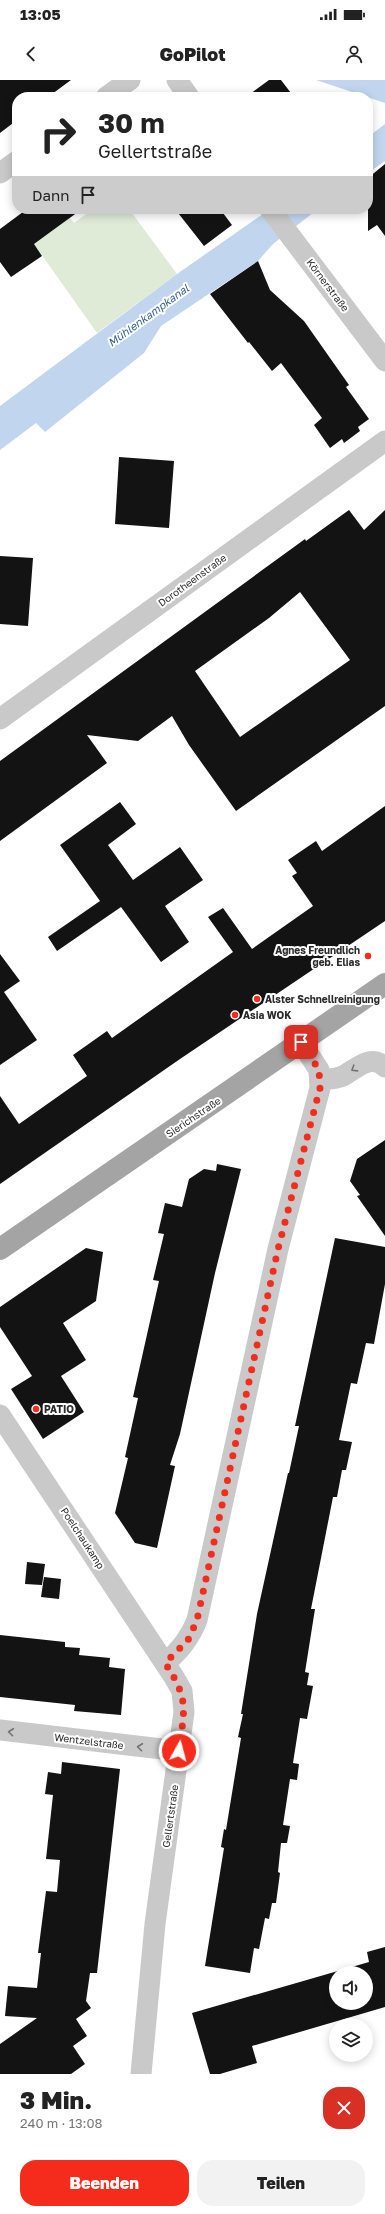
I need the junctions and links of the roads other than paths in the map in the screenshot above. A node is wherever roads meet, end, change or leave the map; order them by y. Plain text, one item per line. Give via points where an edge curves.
1 (130, 80) edge
2 (177, 80) edge
3 (113, 92) edge
4 (185, 92) edge
5 (12, 165) edge
6 (0, 173) edge
7 (274, 214) edge
8 (385, 361) edge
9 (385, 441) edge
10 (0, 719) edge
11 (385, 984) edge
12 (301, 1042) junction
13 (385, 1067) edge
14 (321, 1080) junction
15 (0, 1249) edge
16 (0, 1414) edge
17 (165, 1663) junction
18 (0, 1730) edge
19 (179, 1751) junction
20 (141, 2074) edge

1 - 3 street
2 - 4 street
5 - 6 street
7 - 8 street, Körnerstraße
9 - 10 street, Dorotheenstraße
11 - 12 main road, Sierichstraße
12 - 14 street via 316,1065
12 - 15 main road, Sierichstraße
13 -> 14 street via 375,1061 369,1061 342,1076
14 - 17 street via 278,1249 197,1620 188,1640
16 - 17 street, Poelchaukamp
17 - 19 street, Gellertstraße via 183,1697
19 -> 18 street, Wentzelstraße
19 - 20 street, Gellertstraße via 155,1924

